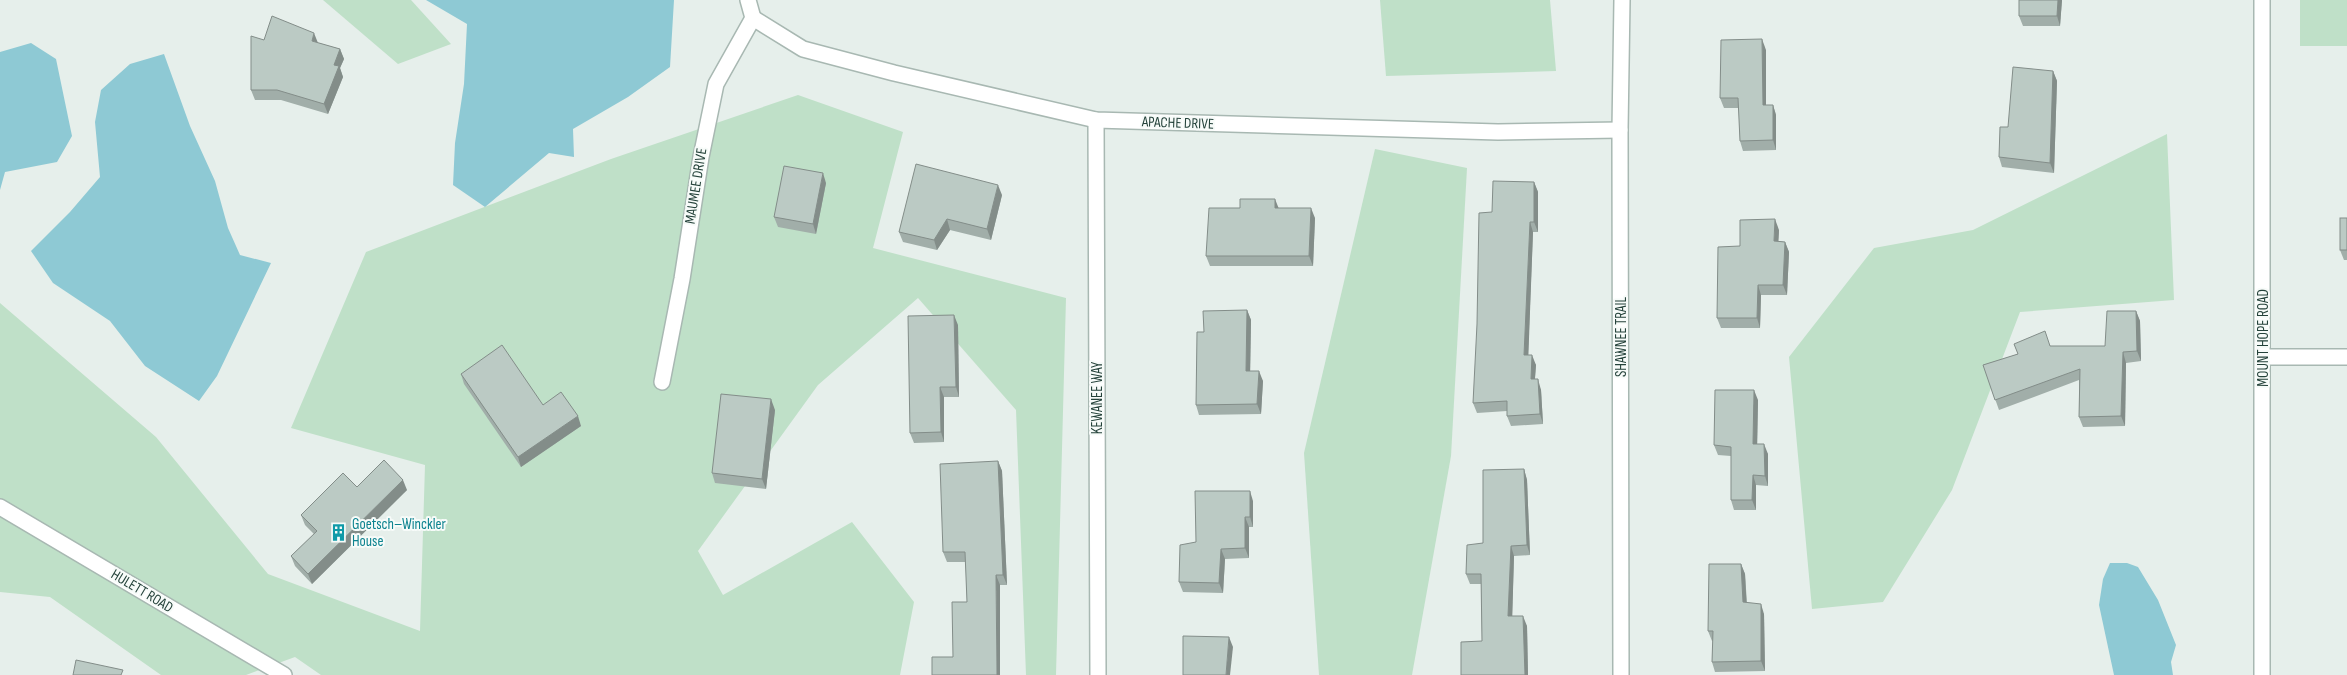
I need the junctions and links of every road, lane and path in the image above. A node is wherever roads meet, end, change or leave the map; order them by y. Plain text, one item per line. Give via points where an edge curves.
1 (748, 0) edge
2 (1622, 0) edge
3 (2262, 0) edge
4 (754, 18) junction
5 (1096, 120) junction
6 (1620, 130) junction
7 (2263, 357) junction
8 (2347, 357) edge
9 (662, 382) dead end
10 (0, 507) edge
11 (284, 675) edge
12 (1098, 675) edge
13 (1621, 675) edge
14 (2262, 675) edge

1 - 4 street
2 - 6 street, SHAWNEE TRAIL
3 - 7 street, MOUNT HOPE ROAD
4 - 5 street, APACHE DRIVE via 803,49
4 - 9 street, MAUMEE DRIVE via 716,84
5 - 6 street, APACHE DRIVE via 1498,132
5 - 12 street, KEWANEE WAY
6 - 13 street, SHAWNEE TRAIL
7 - 8 street
7 - 14 street, MOUNT HOPE ROAD
10 - 11 street, HULETT ROAD

